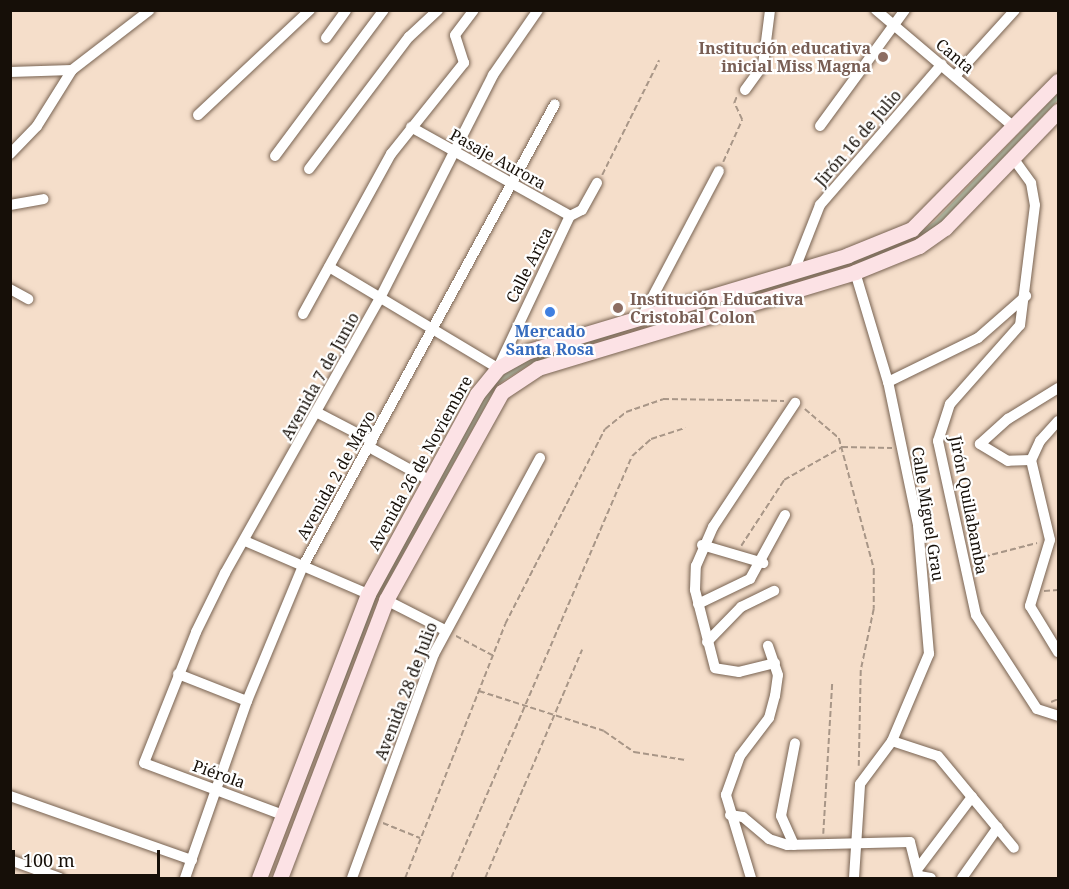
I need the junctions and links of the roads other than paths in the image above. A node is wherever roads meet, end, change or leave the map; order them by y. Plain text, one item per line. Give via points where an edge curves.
1 (150, 10) edge
2 (310, 10) edge
3 (345, 10) edge
4 (384, 10) edge
5 (438, 10) edge
6 (474, 10) edge
7 (538, 10) edge
8 (771, 10) edge
9 (876, 10) edge
10 (905, 10) edge
11 (1015, 10) edge
12 (894, 25) junction
13 (326, 38) dead end
14 (942, 64) junction
15 (72, 70) junction
16 (10, 72) edge
17 (956, 75) junction
18 (1059, 81) edge
19 (745, 90) road end
20 (555, 104) dead end
21 (1059, 111) edge
22 (198, 116) dead end
23 (820, 126) dead end
24 (411, 127) junction
25 (1014, 127) junction
26 (455, 152) junction
27 (10, 154) edge
28 (274, 156) dead end
29 (1013, 158) junction
30 (309, 169) dead end
31 (719, 171) road end
32 (597, 183) road end
33 (511, 184) junction
34 (43, 200) dead end
35 (10, 205) edge
36 (570, 216) junction
37 (329, 267) junction
38 (794, 271) junction
39 (855, 272) junction
40 (10, 289) edge
41 (716, 294) junction
42 (381, 296) junction
43 (1026, 296) junction
44 (28, 299) dead end
45 (722, 312) junction
46 (303, 314) dead end
47 (642, 317) junction
48 (435, 328) junction
49 (498, 368) junction
50 (888, 382) junction
51 (1059, 388) edge
52 (795, 404) road end
53 (318, 413) junction
54 (1059, 421) edge
55 (370, 444) junction
56 (540, 458) dead end
57 (1031, 460) junction
58 (429, 480) junction
59 (785, 515) dead end
60 (245, 541) junction
61 (702, 545) junction
62 (763, 563) junction
63 (303, 565) junction
64 (774, 591) dead end
65 (368, 594) junction
66 (386, 600) junction
67 (698, 604) junction
68 (445, 630) junction
69 (707, 642) junction
70 (768, 646) dead end
71 (1059, 652) edge
72 (775, 663) junction
73 (178, 674) junction
74 (247, 701) junction
75 (1059, 716) edge
76 (892, 741) junction
77 (795, 743) dead end
78 (144, 764) joint
79 (219, 789) junction
80 (10, 796) edge
81 (972, 797) junction
82 (283, 815) junction
83 (730, 815) junction
84 (998, 827) junction
85 (856, 843) junction
86 (794, 845) junction
87 (1014, 848) dead end
88 (10, 860) edge
89 (192, 860) junction
90 (919, 874) edge
91 (60, 879) edge
92 (185, 879) edge
93 (259, 879) edge
94 (280, 879) edge
95 (352, 879) edge
96 (750, 879) edge
97 (854, 879) edge
98 (931, 879) edge
99 (962, 879) edge

1 - 15 street
2 - 22 street
3 - 13 street
4 - 28 street
5 - 30 street via 409,37
6 - 24 street via 454,35 464,63 441,96
7 - 26 street, Avenida 7 de Junio via 493,75
8 - 19 street via 763,64
9 - 12 street, Canta
10 - 12 street
11 - 17 street
12 - 14 street, Canta
12 - 23 street
14 - 17 street, Canta
14 - 38 street, Jirón 16 de Julio via 820,205
15 - 16 street
15 - 27 street via 37,126
17 - 25 street, Canta
18 - 25 main road, Avenida 26 de Noviembre
20 - 33 street, Avenida 2 de Mayo
21 - 29 main road
24 - 26 street, Pasaje Aurora
24 - 37 street
25 - 38 main road, Avenida 26 de Noviembre via 912,229
26 - 33 street, Pasaje Aurora
26 - 42 street, Avenida 7 de Junio
29 - 39 main road via 945,228 898,256
29 - 43 street, Jirón Quillabamba via 1031,183 1035,205
31 - 47 street
32 - 36 street, Calle Arica via 582,210
33 - 36 street, Pasaje Aurora
33 - 48 street, Avenida 2 de Mayo
34 - 35 street
36 - 49 street, Calle Arica
37 - 42 street
37 - 46 street
38 - 41 main road, Avenida 26 de Noviembre
39 - 45 main road
39 - 50 street, Calle Miguel Grau
40 - 44 street
41 - 45 main road
41 - 47 main road, Avenida 26 de Noviembre
42 - 48 street
42 - 53 street, Avenida 7 de Junio
43 - 50 street via 978,338
43 - 75 street, Jirón Quillabamba via 1020,326 975,371 940,423 938,441 976,615 1011,676 1037,709
45 - 66 main road via 538,368 512,382 495,402
47 - 49 main road, Avenida 26 de Noviembre via 529,351
48 - 49 street
48 - 55 street, Avenida 2 de Mayo
49 - 58 main road, Avenida 26 de Noviembre
50 - 76 street, Calle Miguel Grau via 924,562 928,654
51 - 57 street via 980,444 1008,461
52 - 61 street
53 - 55 street
53 - 60 street, Avenida 7 de Junio
54 - 57 street via 1040,441
55 - 58 street
55 - 63 street, Avenida 2 de Mayo
56 - 68 street, Avenida 28 de Julio
57 - 71 street via 1050,540 1030,606
58 - 65 main road, Avenida 26 de Noviembre
59 - 62 street
60 - 63 street
60 - 73 street, Avenida 7 de Junio
61 - 62 street
61 - 67 street via 696,566
62 - 67 street via 740,587
63 - 65 street
63 - 74 street, Avenida 2 de Mayo
64 - 69 street via 741,607
65 - 82 main road, Avenida 26 de Noviembre
66 - 68 street
66 - 94 main road
67 - 69 street
68 - 95 street, Avenida 28 de Julio
69 - 72 street via 720,672
70 - 72 street
72 - 83 street via 778,675 769,718 732,773 726,795
73 - 74 street
73 - 78 street, Avenida 7 de Junio
74 - 79 street, Avenida 2 de Mayo
76 - 81 street via 938,756
76 - 85 street, Calle Miguel Grau via 860,784
77 - 86 street via 781,816
78 - 79 street, Piérola
79 - 82 street, Piérola
79 - 89 street, Avenida 2 de Mayo
80 - 89 street
81 - 84 street
81 - 90 street
82 - 93 main road, Avenida 26 de Noviembre
83 - 86 street via 743,817 777,843
83 - 96 street
84 - 87 street
84 - 99 street
85 - 86 street
85 - 90 street via 910,842
85 - 97 street
88 - 91 street
89 - 92 street, Avenida 2 de Mayo
90 - 98 street

